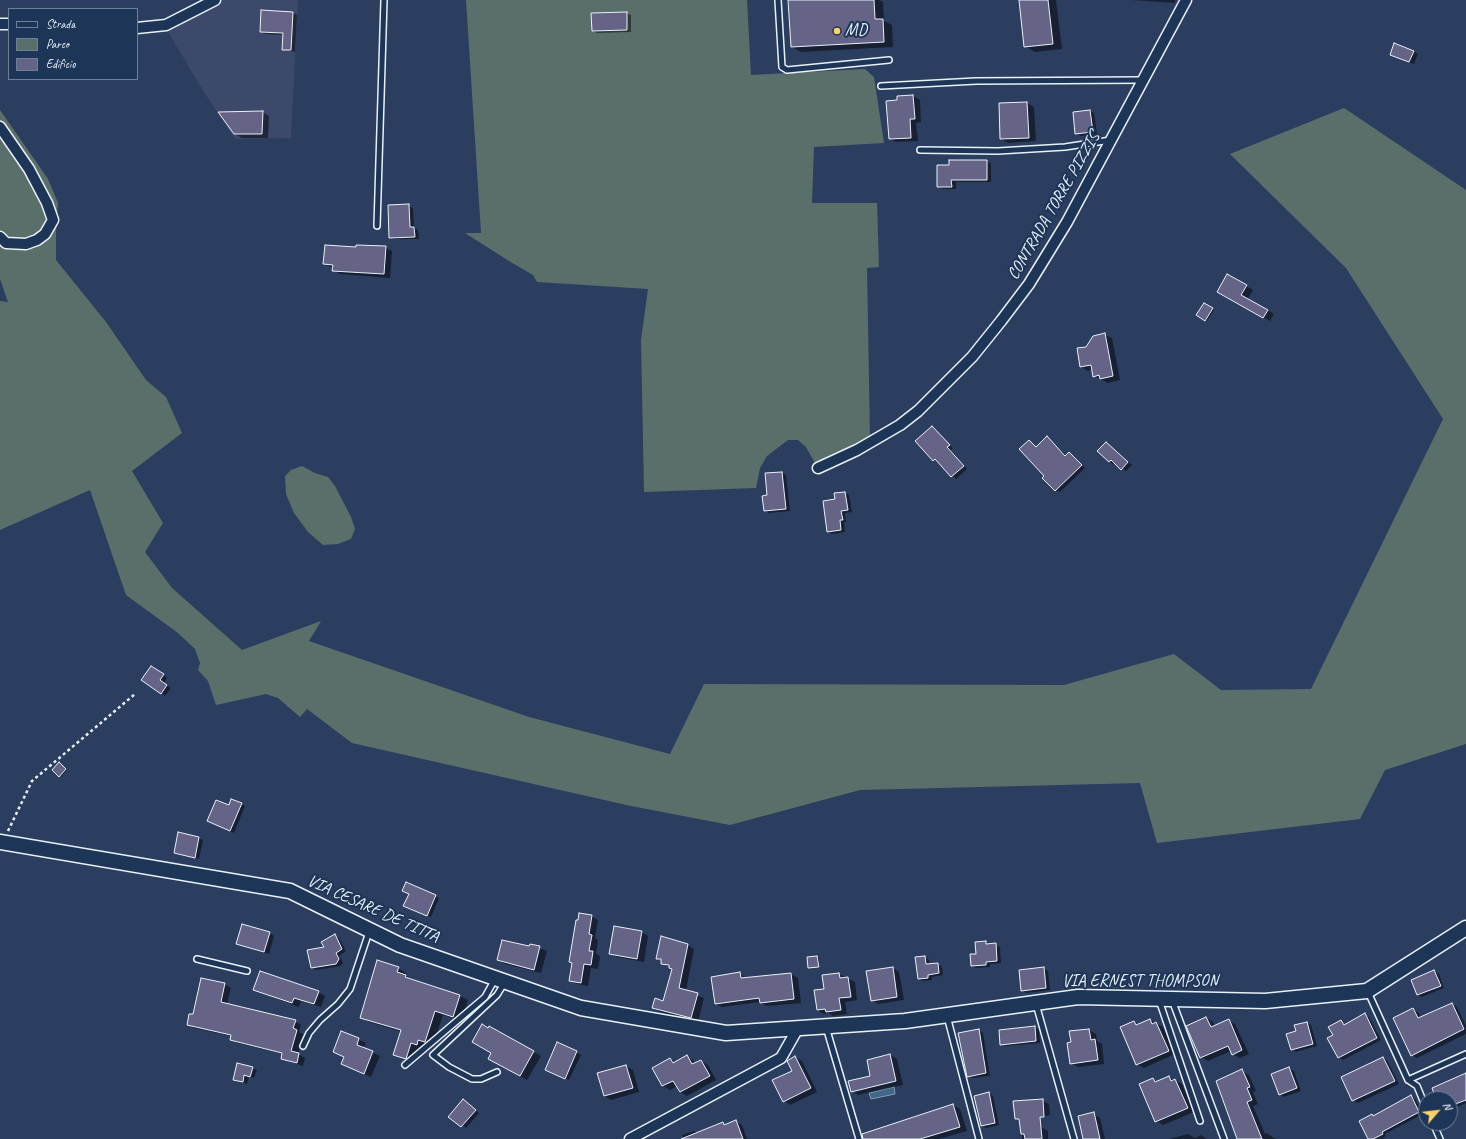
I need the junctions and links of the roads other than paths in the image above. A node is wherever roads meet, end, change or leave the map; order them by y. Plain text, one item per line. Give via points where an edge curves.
1 (214, 0) edge
2 (384, 0) edge
3 (778, 0) edge
4 (1186, 0) edge
5 (138, 28) edge
6 (889, 60) dead end
7 (1142, 80) junction
8 (881, 86) dead end
9 (0, 127) edge
10 (1111, 140) junction
11 (920, 150) dead end
12 (377, 226) dead end
13 (0, 237) edge
14 (818, 468) dead end
15 (2, 842) edge
16 (1466, 928) edge
17 (370, 929) junction
18 (197, 959) dead end
19 (246, 972) dead end
20 (500, 980) junction
21 (1367, 991) junction
22 (1165, 999) junction
23 (1036, 1003) junction
24 (947, 1015) junction
25 (826, 1026) junction
26 (798, 1028) junction
27 (303, 1046) dead end
28 (1466, 1054) edge
29 (405, 1065) dead end
30 (497, 1072) dead end
31 (1408, 1080) junction
32 (1419, 1091) edge
33 (1200, 1121) dead end
34 (630, 1139) edge
35 (859, 1139) edge
36 (979, 1139) edge
37 (1074, 1139) edge
38 (1224, 1139) edge

1 - 5 street via 166,26
2 - 12 lane
3 - 6 lane via 782,68 787,70
4 - 7 street, CONTRADA TORRE PIZZIS
7 - 8 lane via 976,81
7 - 10 street, CONTRADA TORRE PIZZIS
9 - 13 street via 29,169 53,220 45,234 38,240 26,244 6,243
10 - 11 lane via 1065,148 1012,151
10 - 14 street, CONTRADA TORRE PIZZIS via 1067,222 1029,284 972,357 918,411 900,425 857,450
15 - 17 street, VIA CESARE DE TITTA via 290,892
16 - 21 street, VIA ERNEST THOMPSON
17 - 20 street, VIA CESARE DE TITTA via 400,945
17 - 27 lane via 350,989 309,1033
18 - 19 lane
20 - 26 street, VIA CESARE DE TITTA via 581,1008 726,1033
20 - 29 lane via 485,997
20 - 30 lane via 498,995 433,1055 472,1079
21 - 22 street, VIA ERNEST THOMPSON via 1265,1001
21 - 31 lane
22 - 23 street, VIA ERNEST THOMPSON via 1078,997
22 - 33 lane
22 - 38 lane
23 - 24 street, VIA ERNEST THOMPSON
23 - 37 lane
24 - 25 street, VIA ERNEST THOMPSON via 905,1021
24 - 36 lane
25 - 26 street, VIA ERNEST THOMPSON
25 - 35 lane
26 - 34 street via 781,1058
28 - 31 lane
31 - 32 lane via 1417,1086

